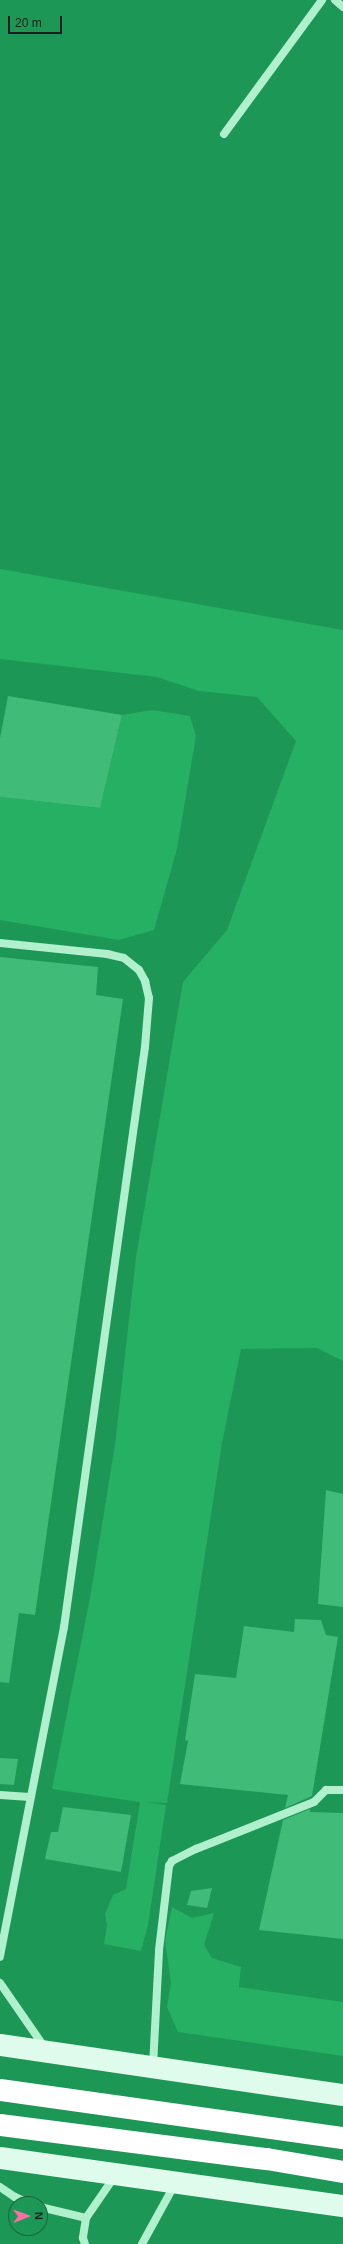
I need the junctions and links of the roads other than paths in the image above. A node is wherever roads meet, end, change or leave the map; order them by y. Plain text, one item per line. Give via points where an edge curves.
1 (322, 0) edge
2 (335, 0) edge
3 (343, 6) edge
4 (224, 134) dead end
5 (0, 943) edge
6 (343, 1790) edge
7 (0, 1795) edge
8 (30, 1797) junction
9 (0, 1957) edge
10 (0, 1983) edge
11 (0, 2045) edge
12 (47, 2051) junction
13 (153, 2067) junction
14 (0, 2090) edge
15 (343, 2095) edge
16 (0, 2125) edge
17 (343, 2138) edge
18 (0, 2158) edge
19 (343, 2172) edge
20 (115, 2176) junction
21 (175, 2184) junction
22 (0, 2187) edge
23 (14, 2196) edge
24 (343, 2206) edge
25 (48, 2209) edge
26 (86, 2218) junction
27 (85, 2244) edge
28 (142, 2244) edge

1 - 4 lane
2 - 3 lane
5 - 8 lane via 124,958 139,970 145,981 148,998 145,1047 64,1627
6 - 13 lane via 326,1790 314,1802 172,1861 169,1866 159,1950
7 - 8 lane
8 - 9 lane
10 - 12 lane
11 - 12 main road
12 - 13 main road
13 - 15 main road
14 - 17 highway
16 - 19 highway via 267,2159
18 - 20 main road
20 - 21 main road
20 - 26 lane
21 - 24 main road
21 - 28 lane
22 - 23 lane
25 - 26 lane
26 - 27 lane via 83,2238

